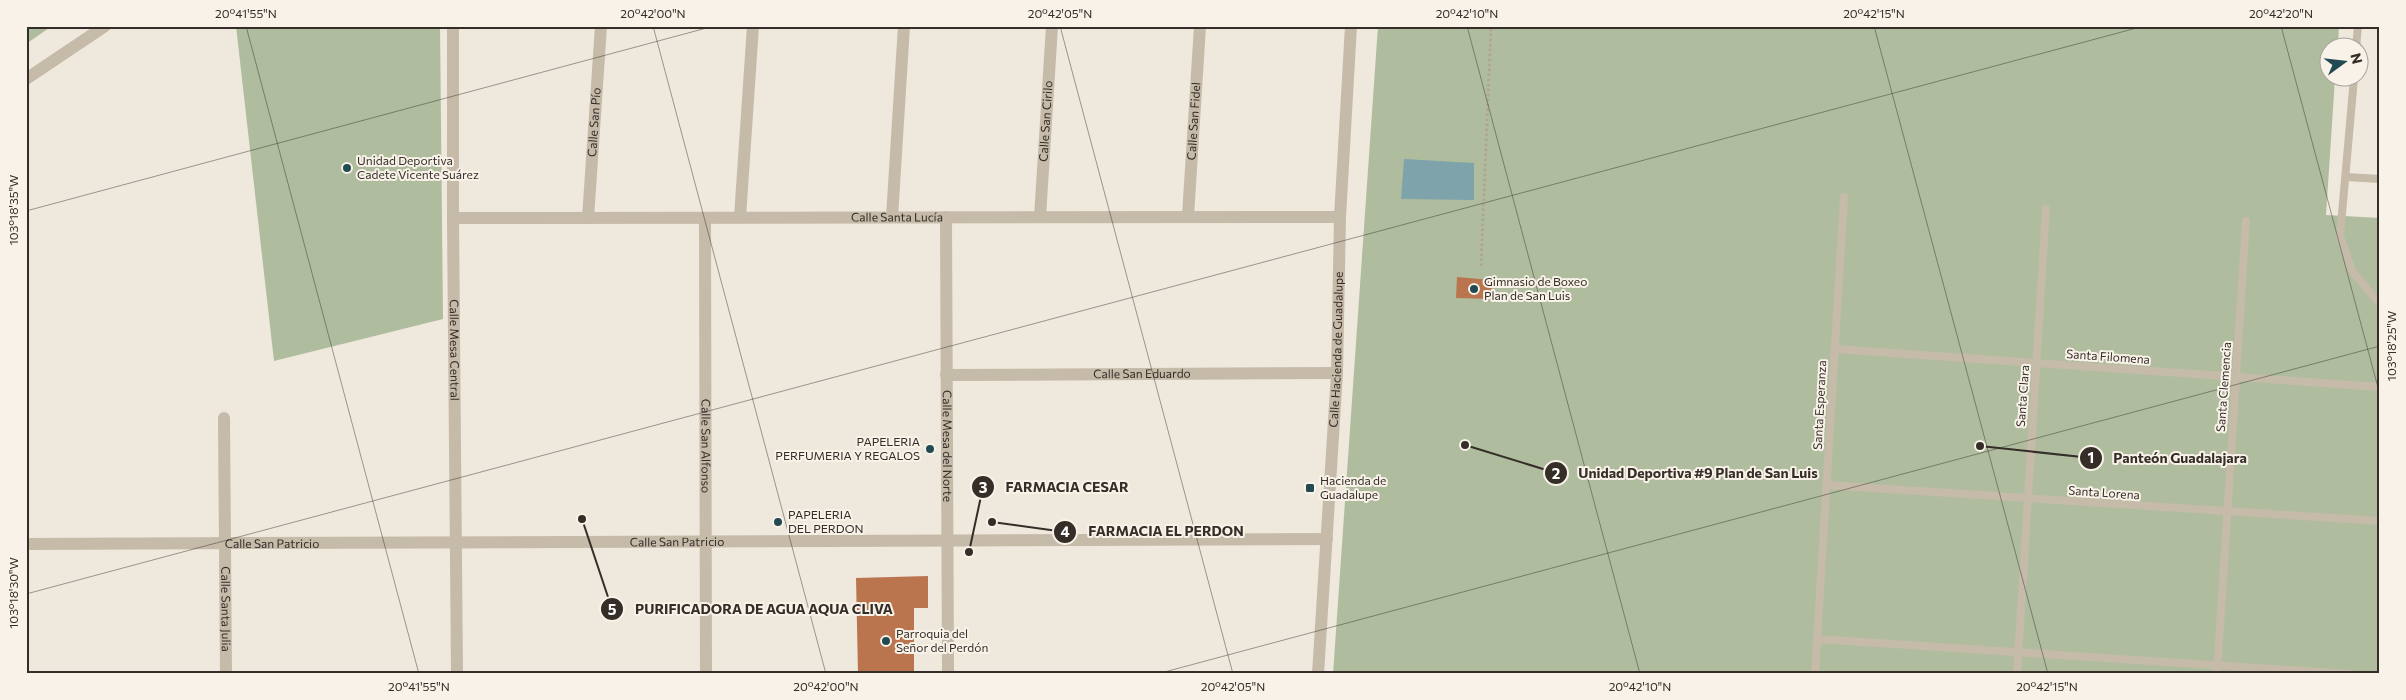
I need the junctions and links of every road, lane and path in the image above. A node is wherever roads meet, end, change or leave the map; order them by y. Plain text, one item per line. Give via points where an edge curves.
1 (105, 26) edge
2 (453, 26) edge
3 (601, 26) edge
4 (753, 26) edge
5 (904, 26) edge
6 (1052, 26) edge
7 (1200, 26) edge
8 (1351, 26) edge
9 (1491, 26) edge
10 (26, 79) edge
11 (2353, 88) edge
12 (2346, 176) junction
13 (2380, 179) edge
14 (1844, 198) dead end
15 (2046, 209) dead end
16 (1188, 216) junction
17 (740, 217) junction
18 (892, 217) junction
19 (946, 217) junction
20 (1040, 217) junction
21 (1340, 217) junction
22 (452, 218) junction
23 (588, 218) junction
24 (705, 218) junction
25 (2246, 221) dead end
26 (1481, 266) dead end
27 (2380, 304) edge
28 (1835, 349) junction
29 (2037, 363) junction
30 (1337, 373) junction
31 (946, 375) junction
32 (2236, 377) junction
33 (2380, 387) edge
34 (224, 418) dead end
35 (1826, 485) junction
36 (2028, 499) junction
37 (2228, 512) junction
38 (2380, 521) edge
39 (1327, 539) junction
40 (947, 540) junction
41 (706, 542) junction
42 (26, 544) edge
43 (226, 544) junction
44 (456, 544) junction
45 (1817, 639) junction
46 (2019, 653) junction
47 (2218, 670) edge
48 (226, 674) edge
49 (457, 674) edge
50 (706, 674) edge
51 (948, 674) edge
52 (1318, 674) edge
53 (1815, 674) edge
54 (2018, 674) edge
55 (2349, 674) edge

1 - 10 street
2 - 22 street, Calle Mesa Central
3 - 23 street, Calle San Pío
4 - 17 street
5 - 18 street
6 - 20 street, Calle San Cirilo
7 - 16 street, Calle San Fidel
8 - 21 street, Calle Hacienda de Guadalupe
9 - 26 path
11 - 12 lane
12 - 13 lane
12 - 27 lane via 2340,236 2352,271
14 - 28 lane, Santa Esperanza
15 - 29 lane, Santa Clara
16 - 20 street, Calle Santa Lucía
16 - 21 street, Calle Santa Lucía
17 - 18 street, Calle Santa Lucía
17 - 24 street, Calle Santa Lucía
18 - 19 street, Calle Santa Lucía
19 - 20 street, Calle Santa Lucía
19 - 31 street, Calle Mesa del Norte
21 - 30 street, Calle Hacienda de Guadalupe
22 - 23 street, Calle Santa Lucía
22 - 44 street, Calle Mesa Central
23 - 24 street, Calle Santa Lucía
24 - 41 street, Calle San Alfonso
25 - 32 lane, Santa Clemencia
28 - 29 lane, Santa Filomena
28 - 35 lane, Santa Esperanza
29 - 32 lane, Santa Filomena
29 - 36 lane, Santa Clara
30 - 31 street, Calle San Eduardo
30 - 39 street, Calle Hacienda de Guadalupe
31 - 40 street, Calle Mesa del Norte
32 - 33 lane, Santa Filomena
32 - 37 lane, Santa Clemencia
34 - 43 street, Calle Santa Julia
35 - 36 lane, Santa Lorena
35 - 45 lane, Santa Esperanza
36 - 37 lane, Santa Lorena
36 - 46 lane, Santa Clara
37 - 38 lane, Santa Lorena
37 - 47 lane, Santa Clemencia
39 - 40 street, Calle San Patricio
39 - 52 street, Calle Hacienda de Guadalupe
40 - 41 street, Calle San Patricio
40 - 51 street, Calle Mesa del Norte
41 - 44 street, Calle San Patricio
41 - 50 street, Calle San Alfonso
42 - 43 street, Calle San Patricio
43 - 44 street, Calle San Patricio
43 - 48 street, Calle Santa Julia
44 - 49 street, Calle Mesa Central
45 - 46 lane
45 - 53 lane, Santa Esperanza
46 - 47 lane
46 - 54 lane, Santa Clara
47 - 55 lane

